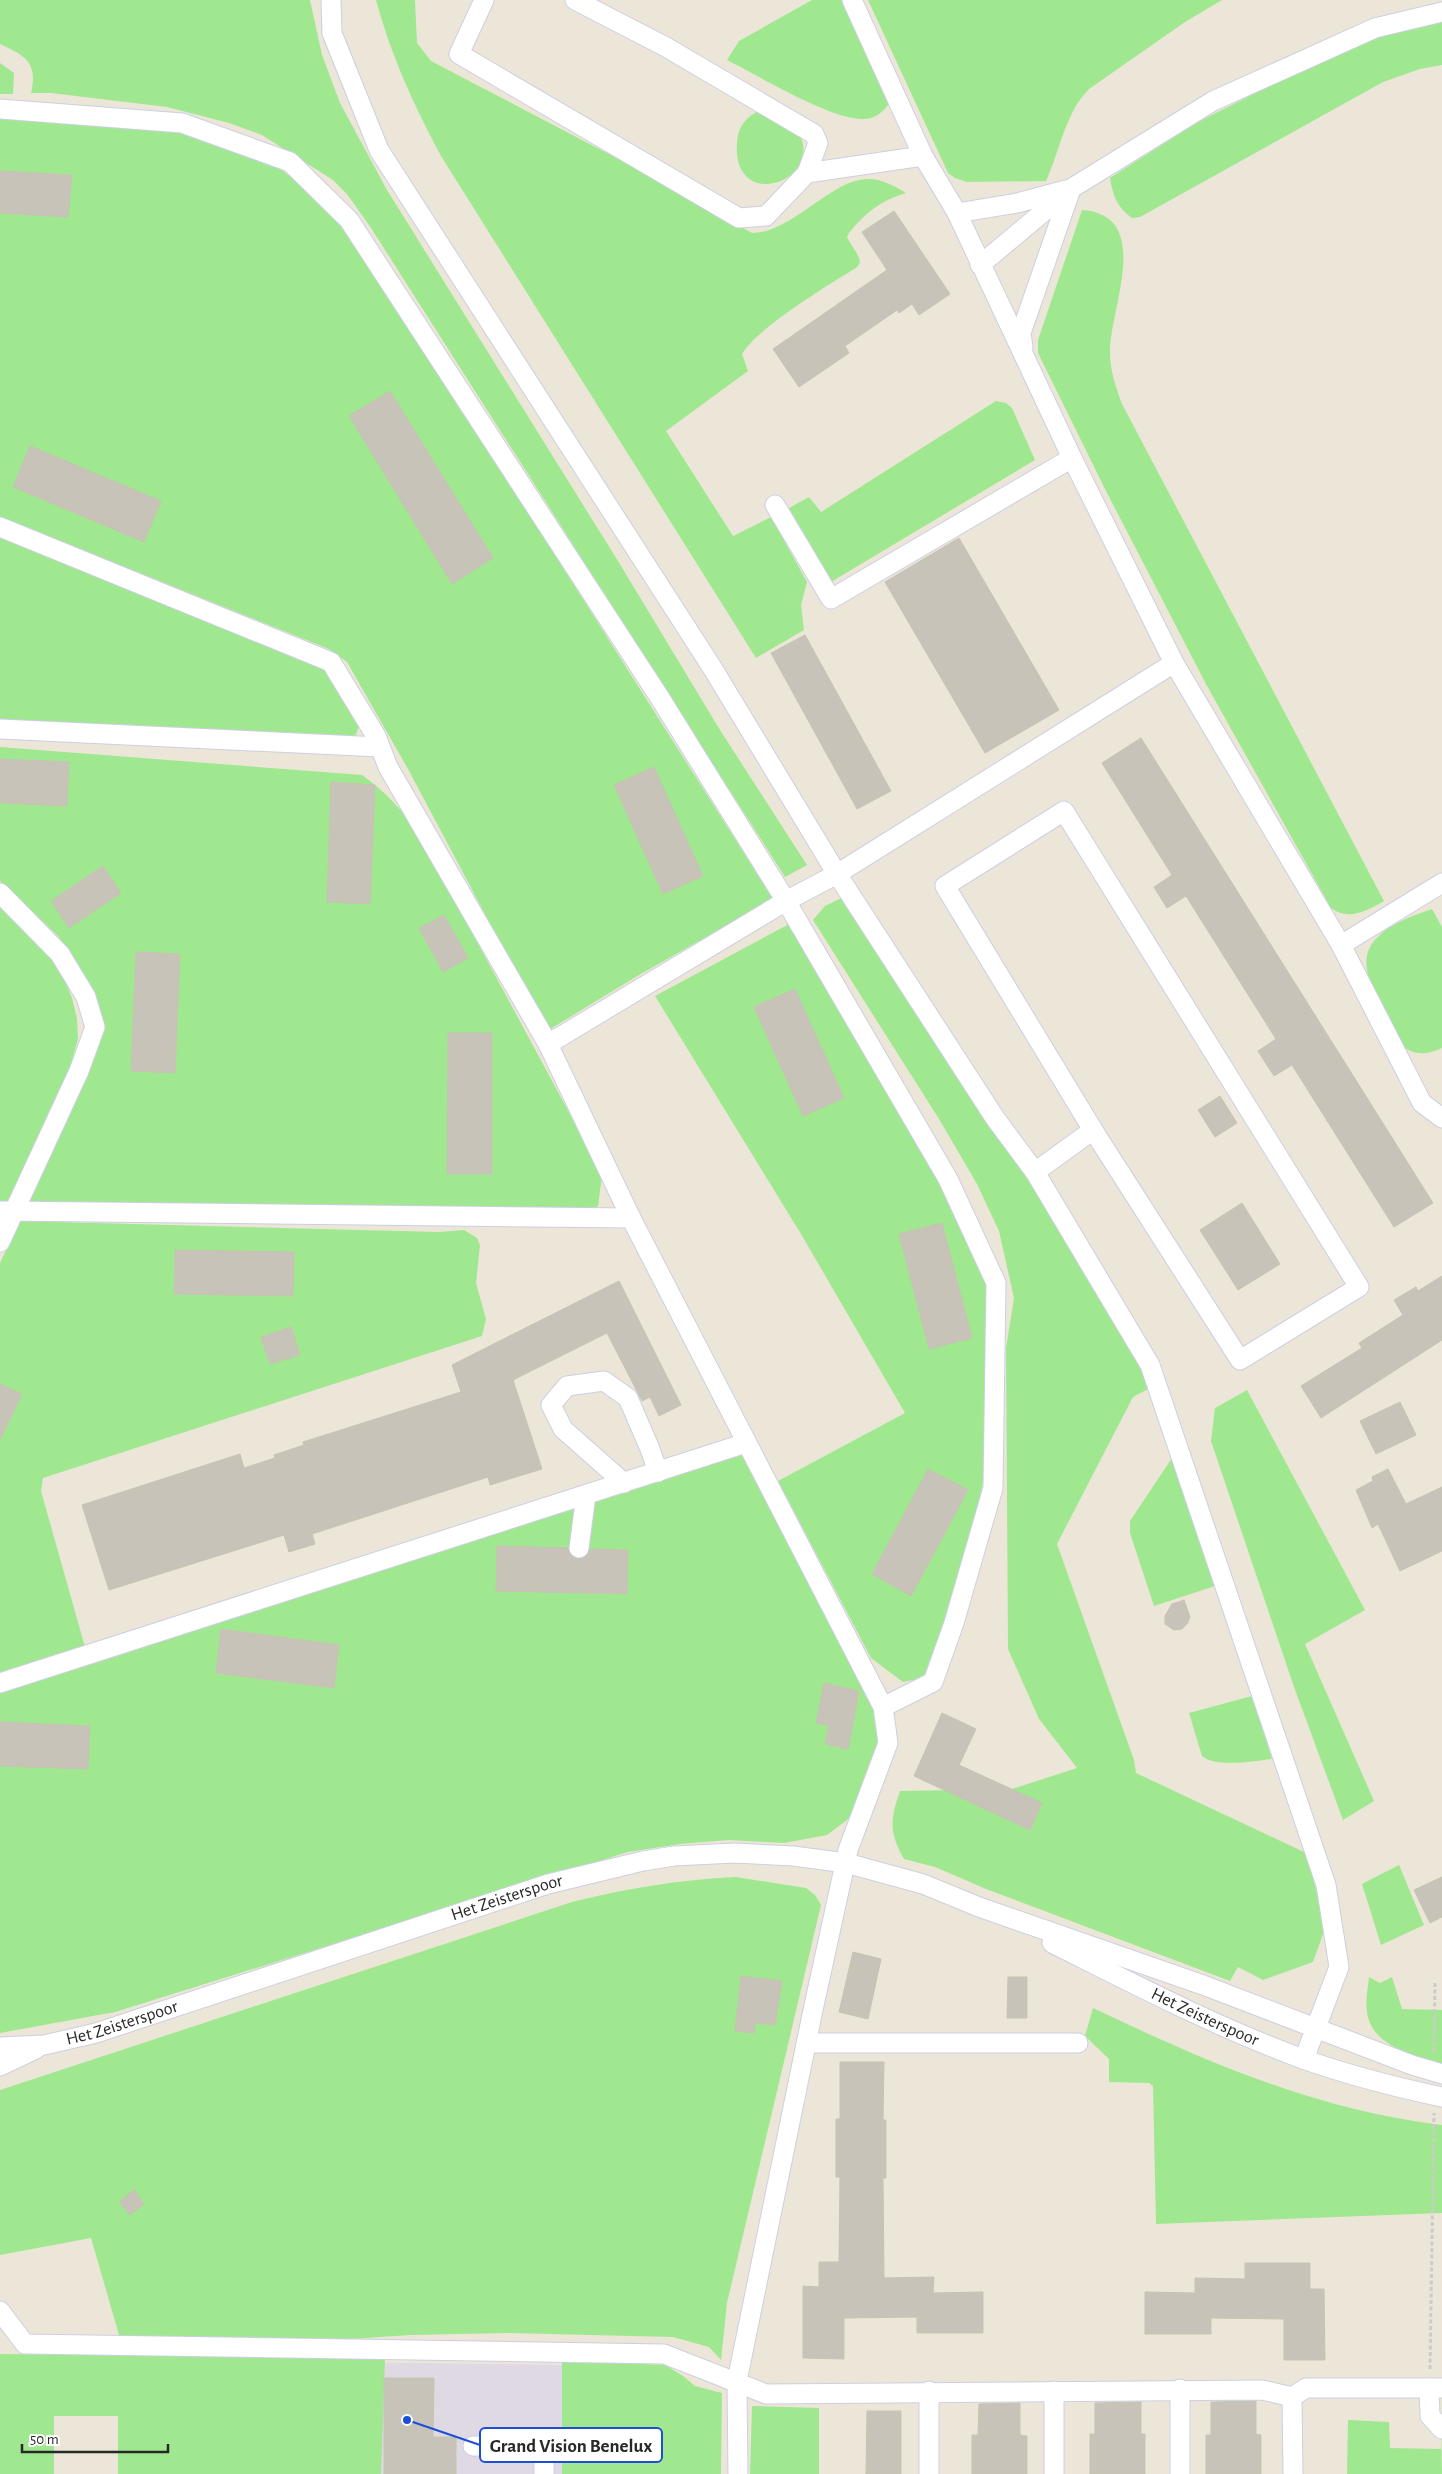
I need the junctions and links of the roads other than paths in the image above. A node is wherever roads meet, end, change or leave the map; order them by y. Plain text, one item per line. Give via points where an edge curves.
1 (331, 0) edge
2 (484, 0) edge
3 (575, 0) edge
4 (852, 0) edge
5 (1442, 12) edge
6 (0, 109) edge
7 (923, 156) junction
8 (807, 173) junction
9 (1072, 188) junction
10 (957, 213) junction
11 (980, 265) junction
12 (1025, 355) junction
13 (1072, 458) junction
14 (775, 505) dead end
15 (0, 527) edge
16 (1174, 663) junction
17 (0, 729) edge
18 (380, 746) junction
19 (837, 874) junction
20 (1442, 883) edge
21 (0, 893) edge
22 (786, 901) junction
23 (1341, 945) junction
24 (548, 1044) junction
25 (1442, 1118) edge
26 (1093, 1130) junction
27 (1035, 1172) junction
28 (7, 1211) edge
29 (631, 1218) junction
30 (0, 1242) edge
31 (746, 1443) junction
32 (658, 1472) junction
33 (624, 1483) junction
34 (586, 1495) junction
35 (579, 1548) dead end
36 (0, 1683) edge
37 (883, 1707) junction
38 (846, 1863) junction
39 (979, 1907) junction
40 (1317, 2029) junction
41 (806, 2043) junction
42 (1078, 2043) dead end
43 (44, 2045) junction
44 (0, 2047) edge
45 (1304, 2060) junction
46 (0, 2066) edge
47 (1438, 2073) edge
48 (1438, 2096) edge
49 (0, 2311) edge
50 (737, 2381) junction
51 (1435, 2388) edge
52 (1180, 2389) junction
53 (929, 2391) junction
54 (1054, 2391) junction
55 (1292, 2397) junction
56 (1442, 2429) edge
57 (473, 2446) dead end
58 (544, 2474) edge
59 (738, 2474) edge
60 (928, 2474) edge
61 (1054, 2474) edge
62 (1180, 2474) edge
63 (1292, 2474) edge

1 - 19 street via 332,33 379,150 713,669
2 - 8 street via 459,54 739,218 766,216
3 - 8 street via 666,47 814,134 818,143
4 - 7 street
5 - 9 street via 1375,28 1214,101
6 - 22 street via 182,123 290,162 349,220 660,698
7 - 8 street
7 - 10 street
9 - 10 street via 1017,203
9 - 11 street
9 - 12 street via 1021,333
10 - 11 street
11 - 12 street
12 - 13 street
13 - 14 street via 831,599
13 - 16 street
15 - 18 street via 331,662
16 - 19 street
16 - 23 street
17 - 18 street
18 - 24 street via 388,767
19 - 22 street
19 - 27 street via 995,1118
20 - 23 street
21 - 28 street via 60,954 86,997 95,1027 79,1071
22 - 24 street
22 - 37 street via 948,1179 996,1283 993,1488 954,1624 933,1682
23 - 25 street via 1422,1102
24 - 29 street
26 - 26 street via 945,886 1064,811 1359,1287 1240,1360
26 - 27 street
27 - 40 street via 1150,1366 1326,1885 1339,1967
28 - 29 street
28 - 30 street
29 - 31 street
31 - 32 street
31 - 37 street
32 - 33 street
32 - 33 street via 628,1398 604,1382 567,1386 551,1405 563,1429
33 - 34 street
34 - 35 street
34 - 36 street
37 - 38 street via 888,1743
38 - 39 street, Het Zeisterspoor via 923,1884
38 - 41 street
38 - 43 street, Het Zeisterspoor via 735,1853 674,1856 596,1872 548,1884 151,2016
39 - 40 street, Het Zeisterspoor via 1203,1985
39 - 45 street, Het Zeisterspoor via 1190,2012
40 - 45 street
40 - 47 street, Het Zeisterspoor
41 - 42 street
41 - 50 street
43 - 44 street, Het Zeisterspoor
43 - 46 street, Het Zeisterspoor
45 - 48 street, Het Zeisterspoor
49 - 50 street via 25,2344 664,2354
50 - 53 street via 766,2394
50 - 59 street
51 - 55 street via 1306,2388
51 - 56 street via 1430,2416
52 - 54 street
52 - 55 street via 1262,2390
52 - 62 street
53 - 54 street
53 - 60 street
54 - 61 street
55 - 63 street
57 - 58 street via 544,2447

